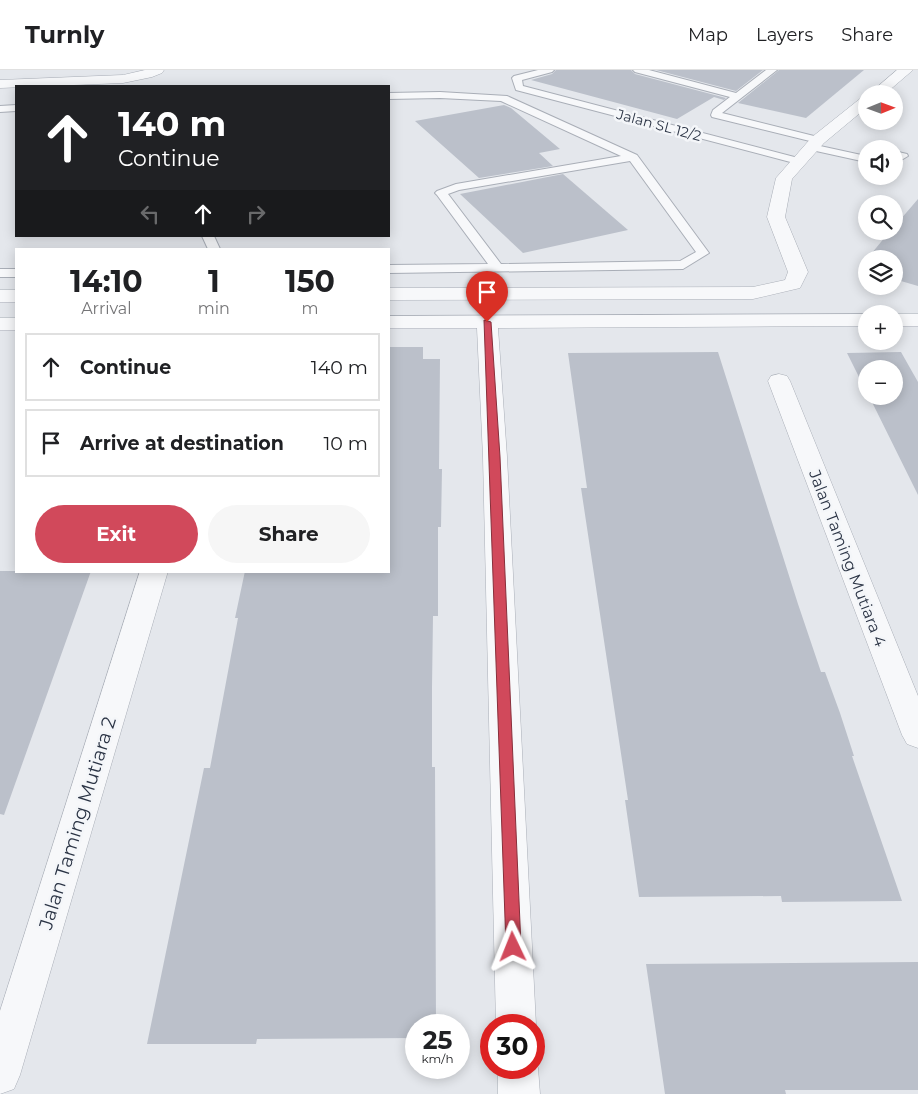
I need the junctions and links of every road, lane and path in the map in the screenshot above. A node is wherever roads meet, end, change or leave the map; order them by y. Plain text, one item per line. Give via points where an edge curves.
1 (157, 70) edge
2 (549, 70) edge
3 (638, 70) edge
4 (772, 70) edge
5 (906, 70) edge
6 (0, 84) edge
7 (887, 85) edge
8 (519, 88) joint
9 (390, 96) edge
10 (737, 96) junction
11 (15, 108) edge
12 (858, 108) edge
13 (0, 109) edge
14 (839, 140) dead end
15 (817, 141) junction
16 (858, 157) edge
17 (633, 158) junction
18 (798, 161) junction
19 (497, 267) junction
20 (390, 269) edge
21 (0, 273) edge
22 (15, 273) edge
23 (390, 294) edge
24 (0, 296) edge
25 (15, 296) edge
26 (858, 320) edge
27 (903, 320) edge
28 (918, 320) edge
29 (390, 322) edge
30 (487, 322) junction
31 (0, 324) edge
32 (15, 324) edge
33 (779, 381) dead end
34 (153, 573) edge
35 (918, 735) edge
36 (516, 1014) edge
37 (0, 1075) edge
38 (518, 1079) edge
39 (519, 1094) edge

1 - 6 street via 123,79
2 - 8 lane via 517,78
3 - 10 lane
4 - 10 lane, Jalan SL 12/2
5 - 7 street
8 - 18 lane, Jalan SL 12/2
9 - 17 lane via 503,98
10 - 15 lane, Jalan SL 12/2 via 716,115
11 - 13 lane
12 - 15 street
14 - 15 lane
15 - 16 lane
15 - 18 street
17 - 19 lane via 456,187 441,193
17 - 19 lane via 703,253 683,265
18 - 23 street via 784,178 776,217 798,272 793,284 753,292
19 - 20 lane
21 - 22 lane
24 - 25 street
26 - 30 street
27 - 28 street
29 - 30 street
30 - 36 street
31 - 32 street
33 - 35 street, Jalan Taming Mutiara 4
34 - 37 street, Jalan Taming Mutiara 2
38 - 39 street

